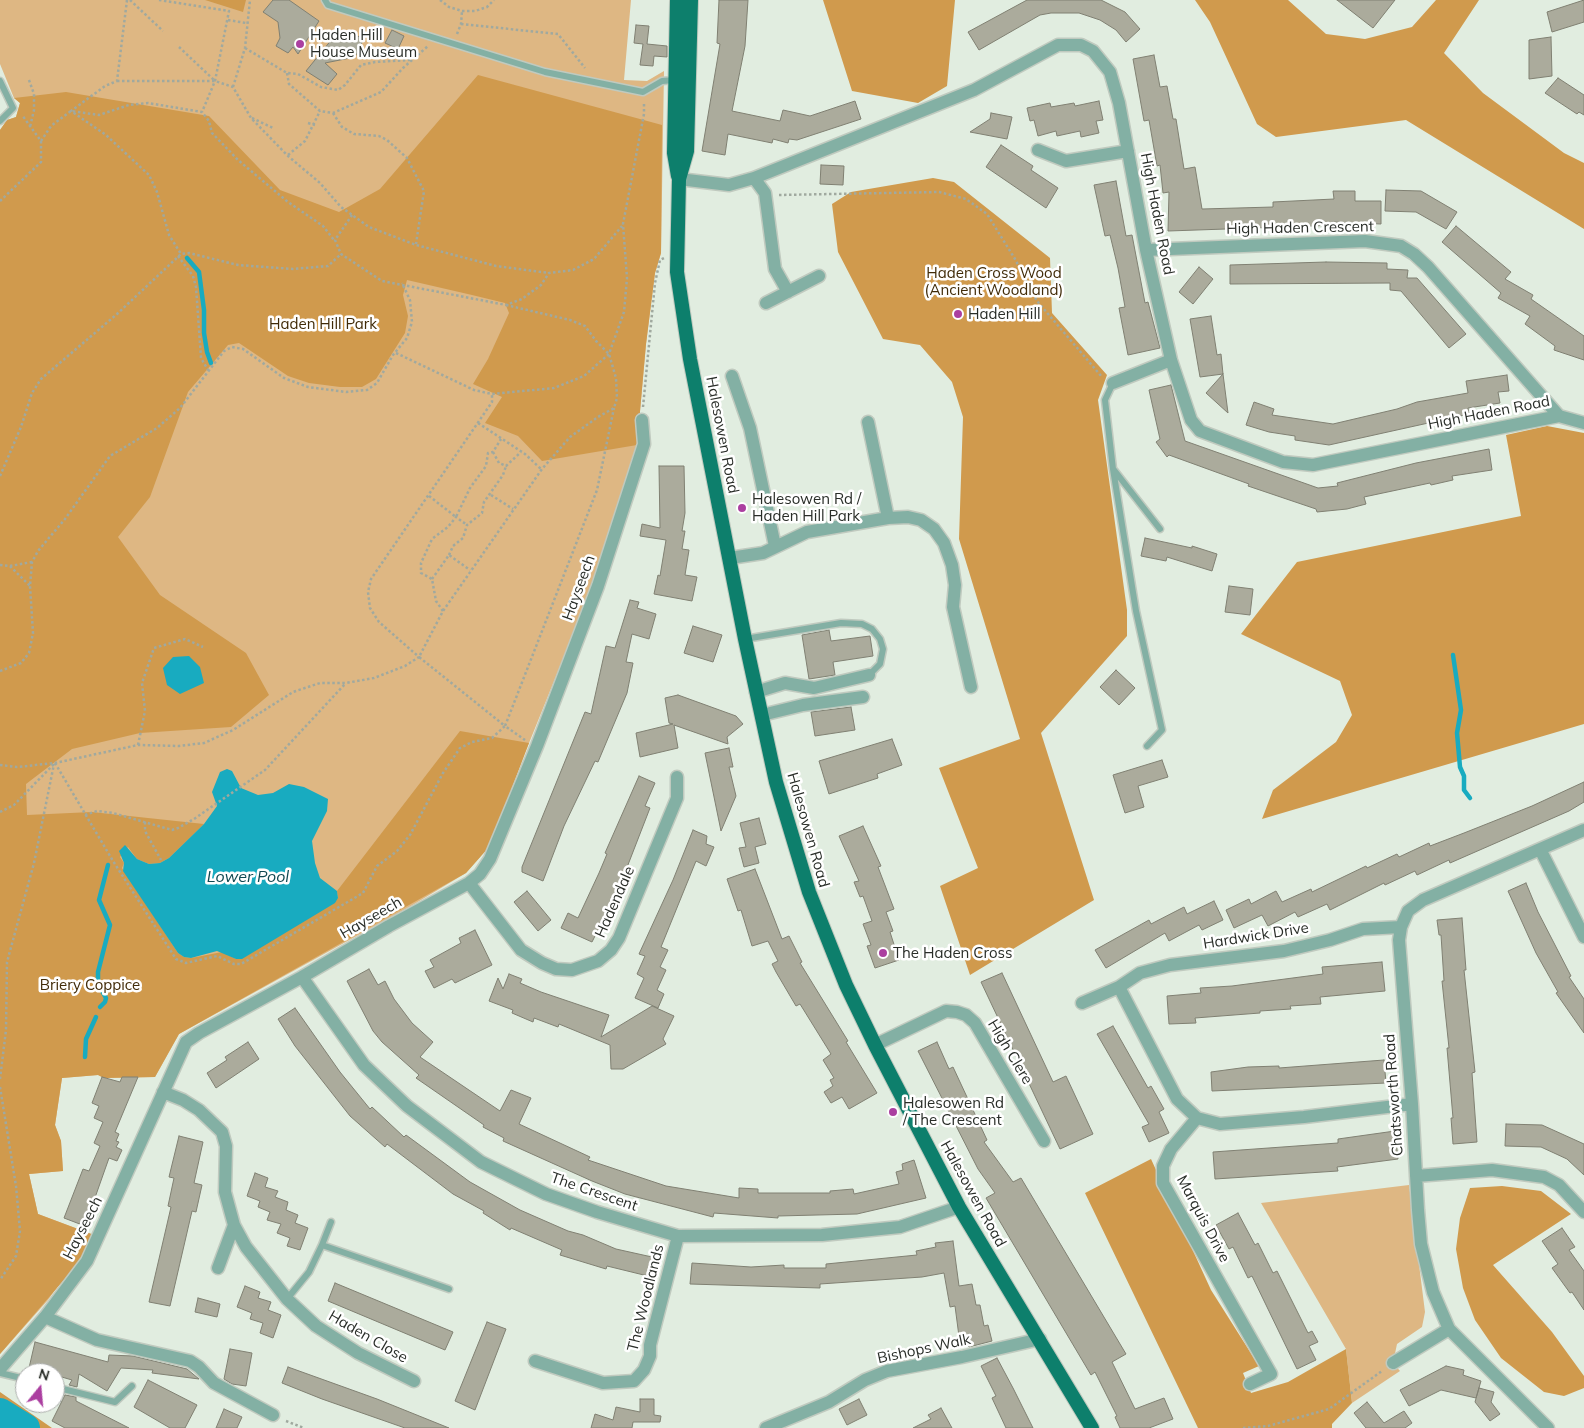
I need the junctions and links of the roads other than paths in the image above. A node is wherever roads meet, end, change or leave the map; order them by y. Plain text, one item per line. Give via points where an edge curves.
1 (326, 0) edge
2 (677, 0) edge
3 (690, 0) edge
4 (676, 79) junction
5 (0, 81) edge
6 (0, 121) edge
7 (1038, 150) dead end
8 (1128, 151) junction
9 (754, 178) junction
10 (679, 179) junction
11 (1146, 250) junction
12 (819, 276) dead end
13 (788, 292) junction
14 (766, 303) dead end
15 (1171, 360) junction
16 (732, 376) dead end
17 (1113, 383) joint
18 (1560, 416) junction
19 (642, 420) road end
20 (868, 422) dead end
21 (1584, 423) edge
22 (1113, 469) junction
23 (888, 518) junction
24 (1160, 529) dead end
25 (775, 546) junction
26 (730, 558) junction
27 (745, 639) junction
28 (869, 674) joint
29 (971, 687) dead end
30 (756, 692) junction
31 (863, 697) dead end
32 (762, 715) junction
33 (1147, 746) dead end
34 (677, 777) dead end
35 (1584, 830) edge
36 (1540, 849) junction
37 (469, 883) junction
38 (1401, 927) junction
39 (1584, 937) edge
40 (302, 977) junction
41 (1119, 987) junction
42 (1082, 1002) dead end
43 (875, 1045) junction
44 (163, 1092) junction
45 (1412, 1104) junction
46 (1197, 1118) junction
47 (1044, 1141) dead end
48 (1416, 1176) junction
49 (959, 1207) junction
50 (1584, 1212) edge
51 (331, 1222) dead end
52 (234, 1225) junction
53 (678, 1236) junction
54 (322, 1244) junction
55 (218, 1268) dead end
56 (449, 1289) dead end
57 (287, 1299) junction
58 (45, 1317) junction
59 (1450, 1329) junction
60 (1040, 1339) junction
61 (535, 1361) dead end
62 (1393, 1363) road end
63 (0, 1369) edge
64 (0, 1373) edge
65 (15, 1377) edge
66 (414, 1381) dead end
67 (1250, 1384) dead end
68 (132, 1386) dead end
69 (65, 1390) edge
70 (273, 1415) road end
71 (766, 1428) edge
72 (1092, 1428) edge
73 (1548, 1428) edge

1 - 4 lane via 328,5 545,72 643,92 662,81
2 - 4 main road, Halesowen Road
3 - 10 main road, Halesowen Road via 687,152
4 - 10 main road, Halesowen Road via 674,153
5 - 6 lane via 13,108
7 - 8 street via 1066,161
8 - 9 street, High Haden Road via 1110,72 1092,51 1081,45 1068,44 1058,46 974,90
8 - 11 street, High Haden Road
9 - 10 street, High Haden Road via 729,185
9 - 13 street via 765,193 775,269
10 - 26 main road, Halesowen Road via 676,251 690,359
11 - 15 street, High Haden Road
11 - 18 street, High Haden Crescent via 1365,241 1401,246 1428,267
12 - 13 street
13 - 14 street
15 - 17 street
15 - 18 street, High Haden Road via 1191,420 1200,431 1259,454 1299,464 1313,465
16 - 25 street via 750,428
17 - 22 lane via 1105,400
18 - 21 street, High Haden Road
19 - 37 street, Hayseech via 644,444 598,586 490,859
20 - 23 street
22 - 24 lane
22 - 33 lane via 1136,611 1162,730
23 - 25 street via 807,532
23 - 29 street via 921,520 934,529 944,543 952,565 955,585 953,607
25 - 26 street via 763,553
26 - 27 main road, Halesowen Road
27 - 28 lane via 841,623 862,624 872,629 884,649 880,664
27 - 30 main road, Halesowen Road
28 - 30 street via 814,688 785,683
30 - 32 main road, Halesowen Road
31 - 32 street
32 - 43 main road, Halesowen Road via 776,782 809,892 846,985
34 - 37 street, Hadendale via 677,798 619,938 598,961 572,970 556,969 521,950
35 - 36 street
36 - 38 street via 1423,900 1408,911
36 - 39 street
37 - 40 street, Hayseech
38 - 41 street, Hardwick Drive via 1363,929 1284,951 1170,965 1140,972
38 - 45 street, Chatsworth Road via 1400,957
40 - 44 street, Hayseech via 213,1024 186,1042
40 - 53 street, The Crescent via 364,1064 407,1106 481,1162 546,1194
41 - 42 street, Hardwick Drive
41 - 46 street via 1177,1099
43 - 47 street, High Clere via 946,1011 966,1015 974,1023
43 - 49 main road, Halesowen Road
44 - 52 street, Haden Close via 200,1110 222,1132 226,1146 225,1192
44 - 58 street, Hayseech via 87,1261
45 - 46 street via 1304,1118 1220,1124
45 - 48 street, Chatsworth Road
46 - 67 street, Marquis Drive via 1171,1149 1162,1166 1163,1183 1271,1374
48 - 50 street via 1492,1170 1544,1177 1559,1185
48 - 59 street, Chatsworth Road via 1422,1244 1433,1292
49 - 53 street, The Crescent via 900,1227 822,1235
49 - 60 main road, Halesowen Road
51 - 54 lane
52 - 55 street
52 - 57 street, Haden Close via 246,1247
53 - 61 street, The Woodlands via 650,1356 634,1381 603,1383
54 - 56 lane
54 - 57 lane via 309,1272
57 - 66 street, Haden Close via 316,1326 358,1353
58 - 63 street, Hayseech
58 - 70 street via 96,1340 190,1361 214,1383
59 - 62 street
59 - 73 street, Chatsworth Road
60 - 71 street, Bishops Walk via 887,1371 828,1402
60 - 72 main road, Halesowen Road
64 - 65 lane
68 - 69 lane via 115,1402

